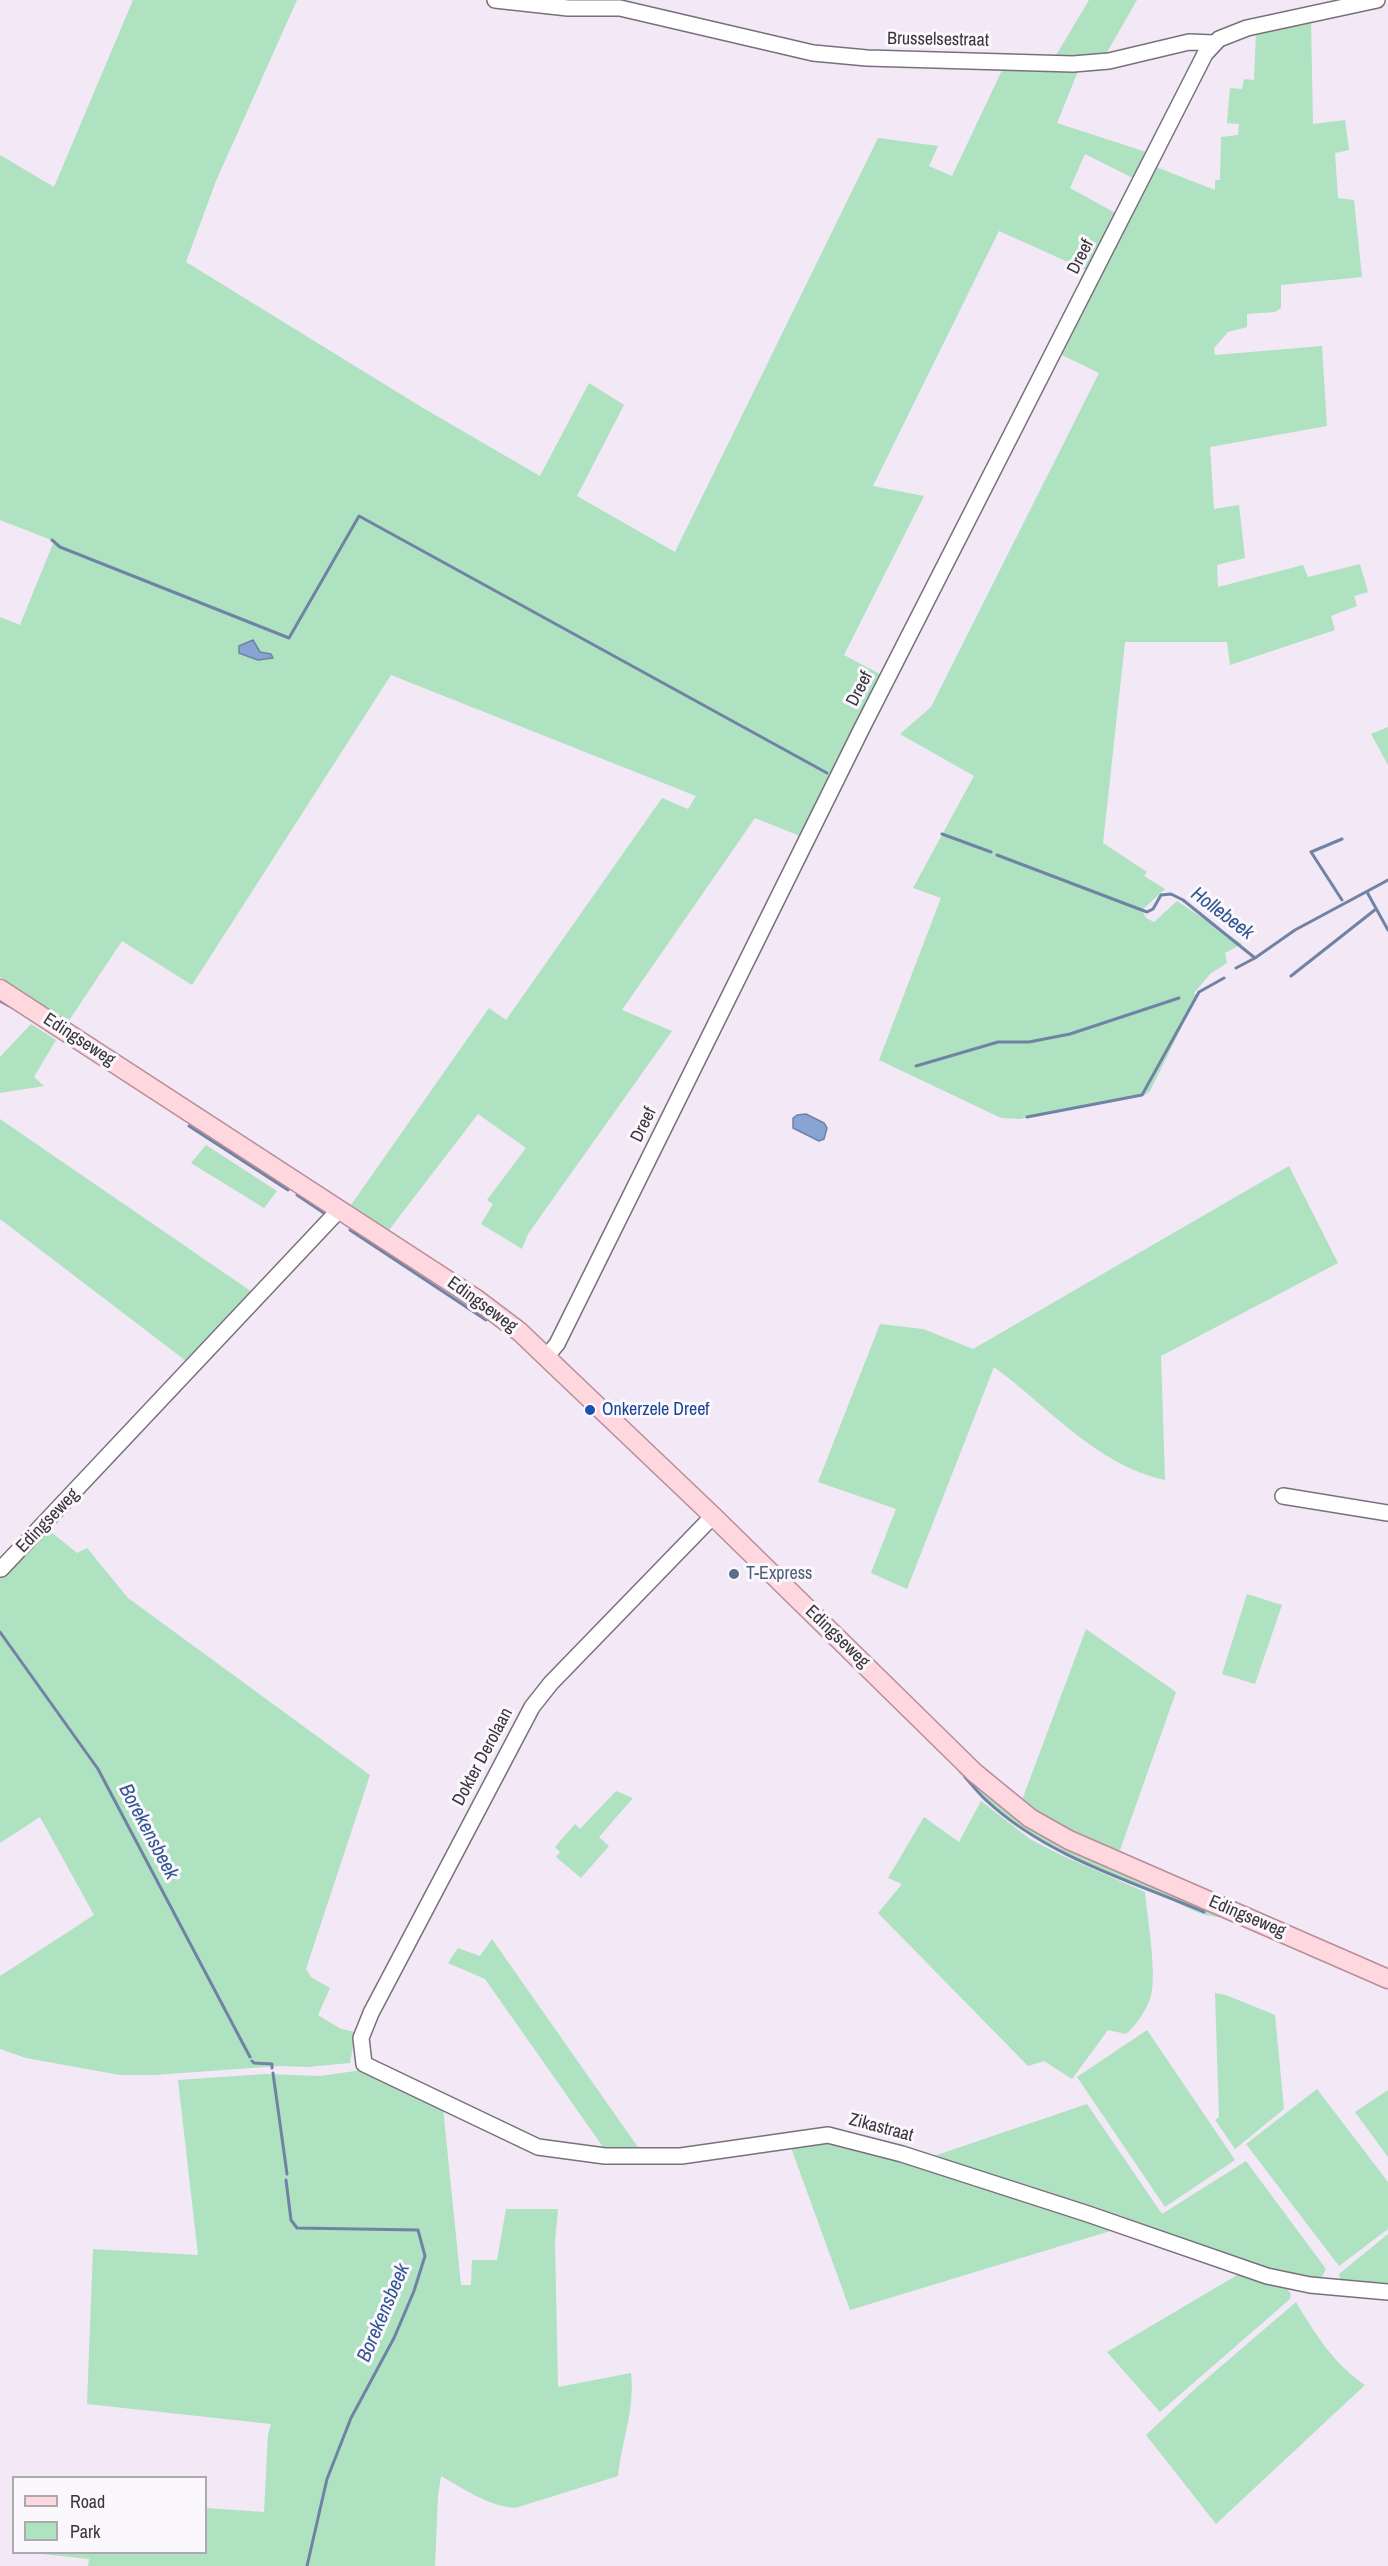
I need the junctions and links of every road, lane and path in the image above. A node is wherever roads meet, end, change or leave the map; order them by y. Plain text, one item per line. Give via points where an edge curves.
1 (495, 0) edge
2 (1377, 0) edge
3 (1214, 44) junction
4 (0, 989) edge
5 (339, 1209) junction
6 (546, 1357) junction
7 (1283, 1496) dead end
8 (1388, 1513) edge
9 (713, 1516) junction
10 (1, 1569) edge
11 (1388, 1979) edge
12 (364, 2064) joint
13 (1388, 2292) edge

1 - 3 street, Brusselsestraat via 568,8 620,8 813,53 867,58 1073,64 1108,61 1189,42
2 - 3 street, Brusselsestraat via 1247,28
3 - 6 street, Dreef via 1193,76 862,728 557,1344
4 - 5 main road, Edingseweg
5 - 6 main road, Edingseweg via 475,1298
5 - 10 street, Edingseweg
6 - 9 main road, Edingseweg
7 - 8 street
9 - 11 main road, Edingseweg via 975,1773 1030,1818 1069,1840
9 - 12 street, Dokter Derolaan via 532,1707 370,2013 362,2038
12 - 13 street, Zikastraat via 538,2146 605,2156 681,2156 828,2135 902,2154 1267,2276 1310,2285

